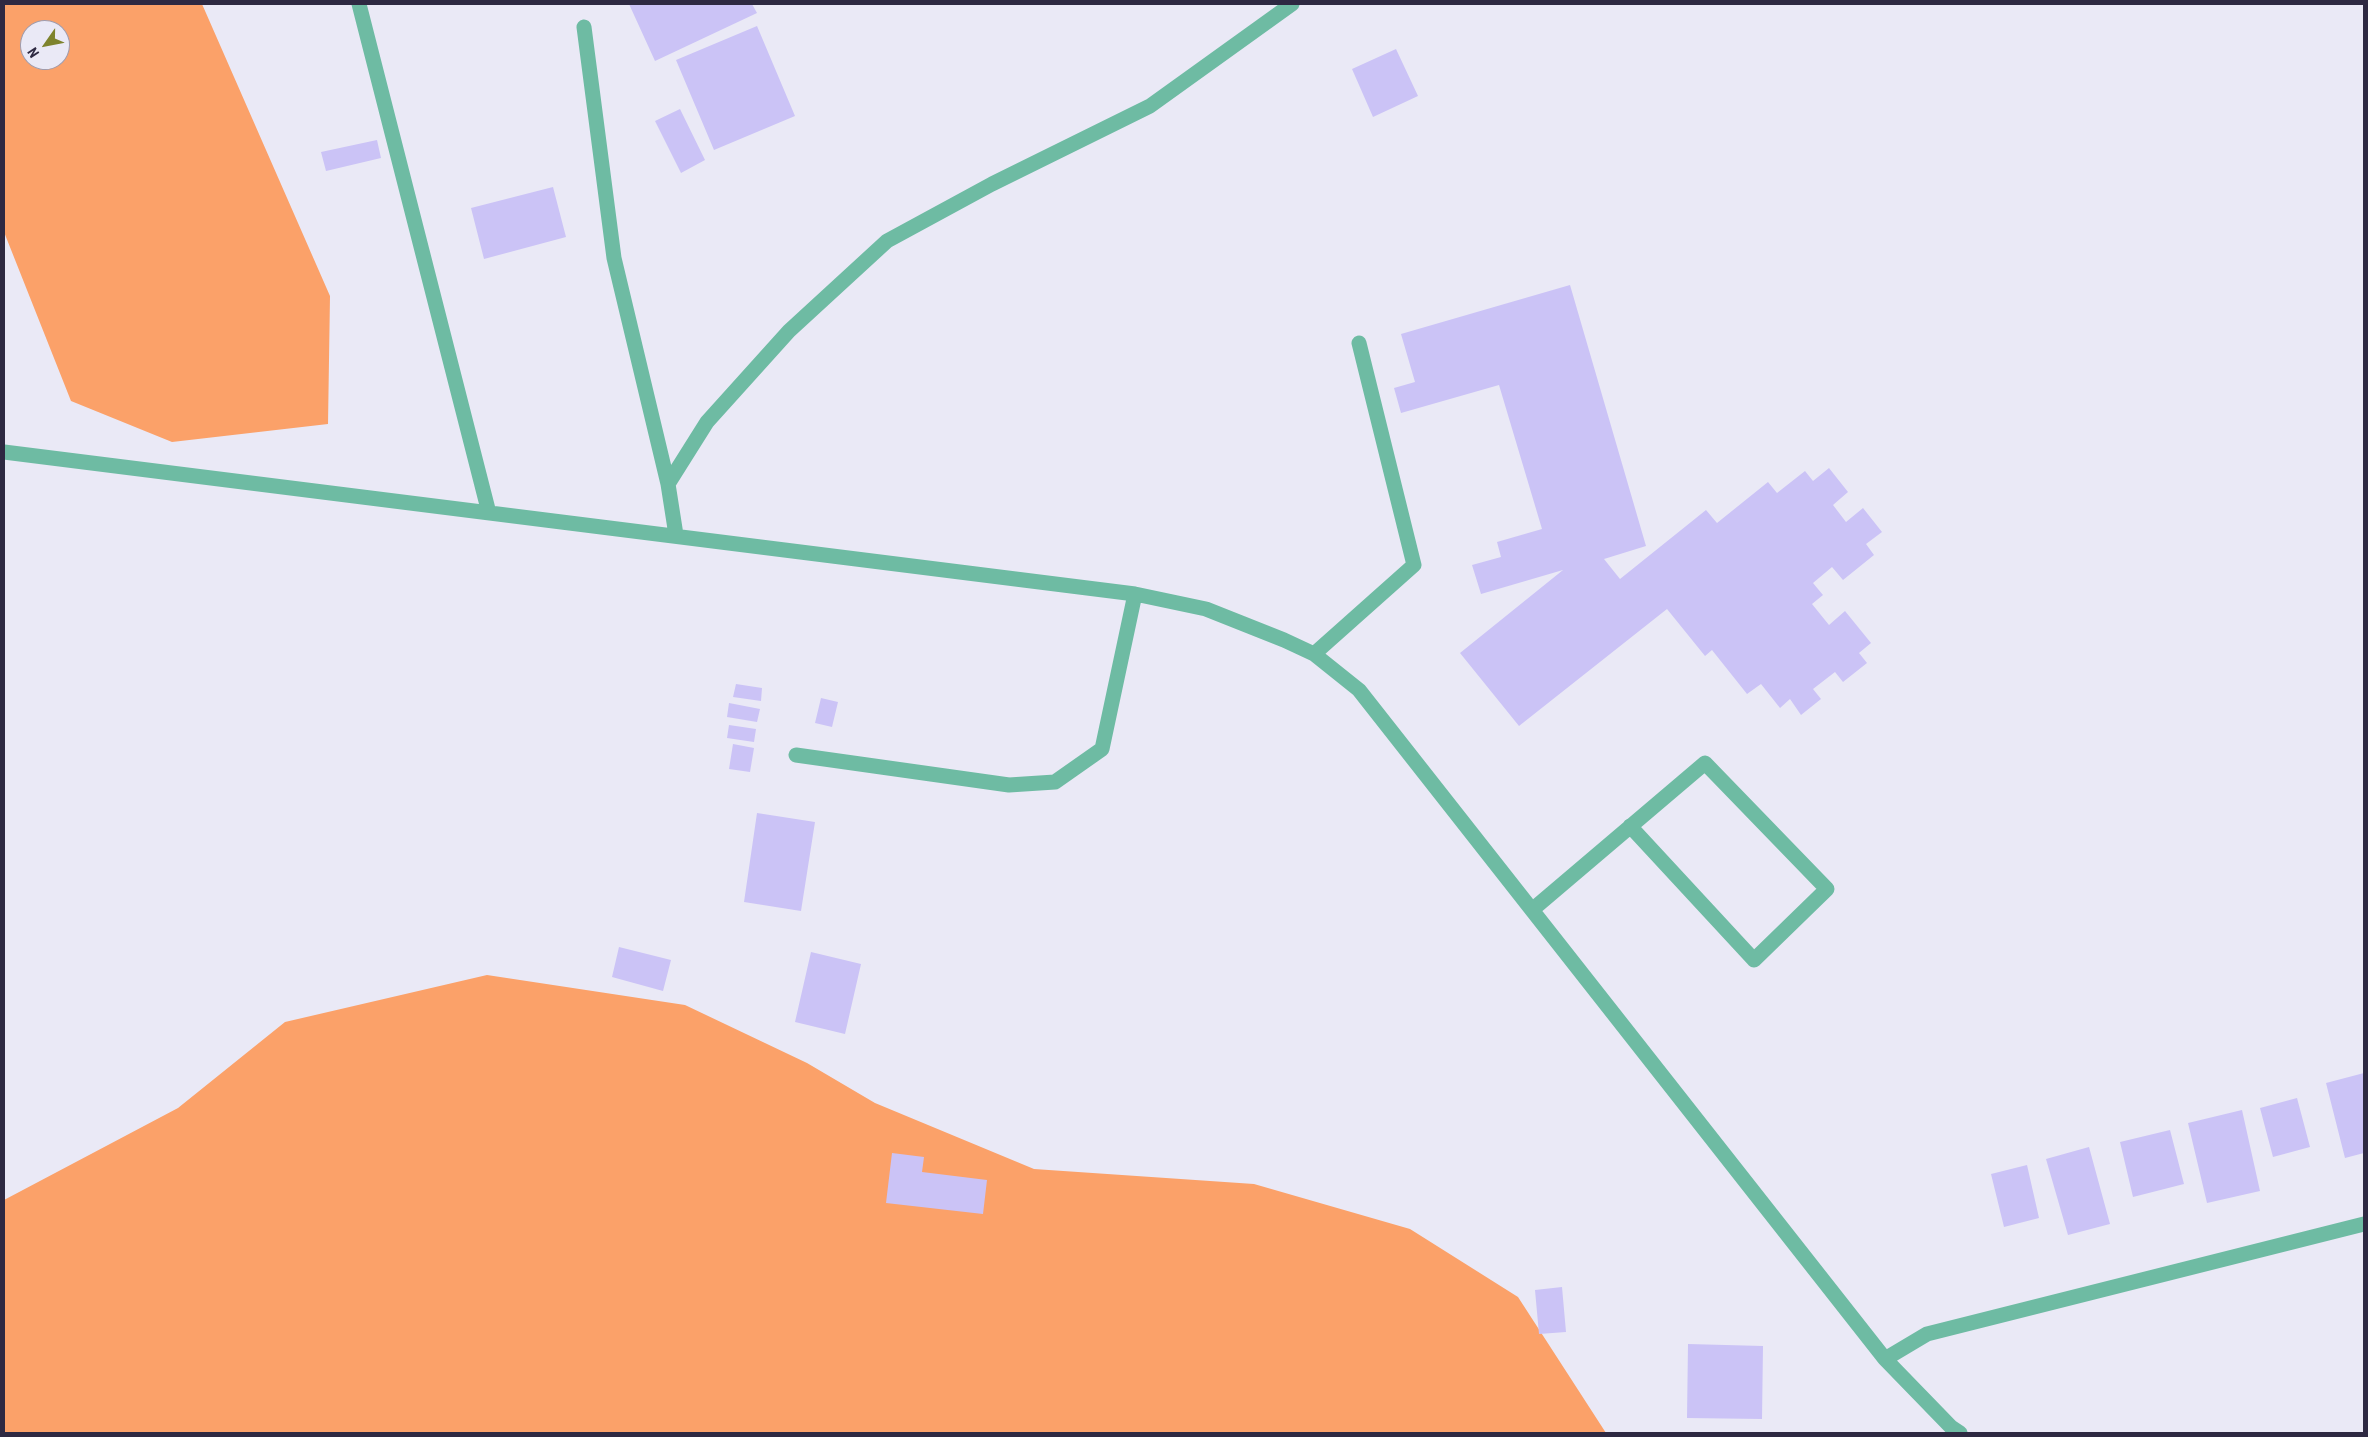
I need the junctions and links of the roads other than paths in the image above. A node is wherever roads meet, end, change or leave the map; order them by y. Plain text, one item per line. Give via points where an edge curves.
1 (359, 4) edge
2 (1292, 4) edge
3 (584, 26) dead end
4 (1358, 343) dead end
5 (4, 452) edge
6 (668, 484) junction
7 (490, 513) junction
8 (676, 535) junction
9 (1135, 594) junction
10 (1314, 654) junction
11 (796, 755) dead end
12 (1630, 826) junction
13 (1532, 910) junction
14 (2364, 1224) edge
15 (1885, 1359) junction
16 (1960, 1433) edge

1 - 7 street
2 - 6 street via 1150,106 992,184 887,241 789,332 707,422
3 - 6 street via 614,258
4 - 10 street via 1414,565
5 - 7 street
6 - 8 street
7 - 8 street
8 - 9 street
9 - 10 street via 1206,609
9 - 11 street via 1102,749 1055,782 1009,785
10 - 13 street via 1359,690
12 - 12 street via 1705,763 1827,889 1754,960
12 - 13 street
13 - 15 street
14 - 15 street via 1927,1334
15 - 16 street

